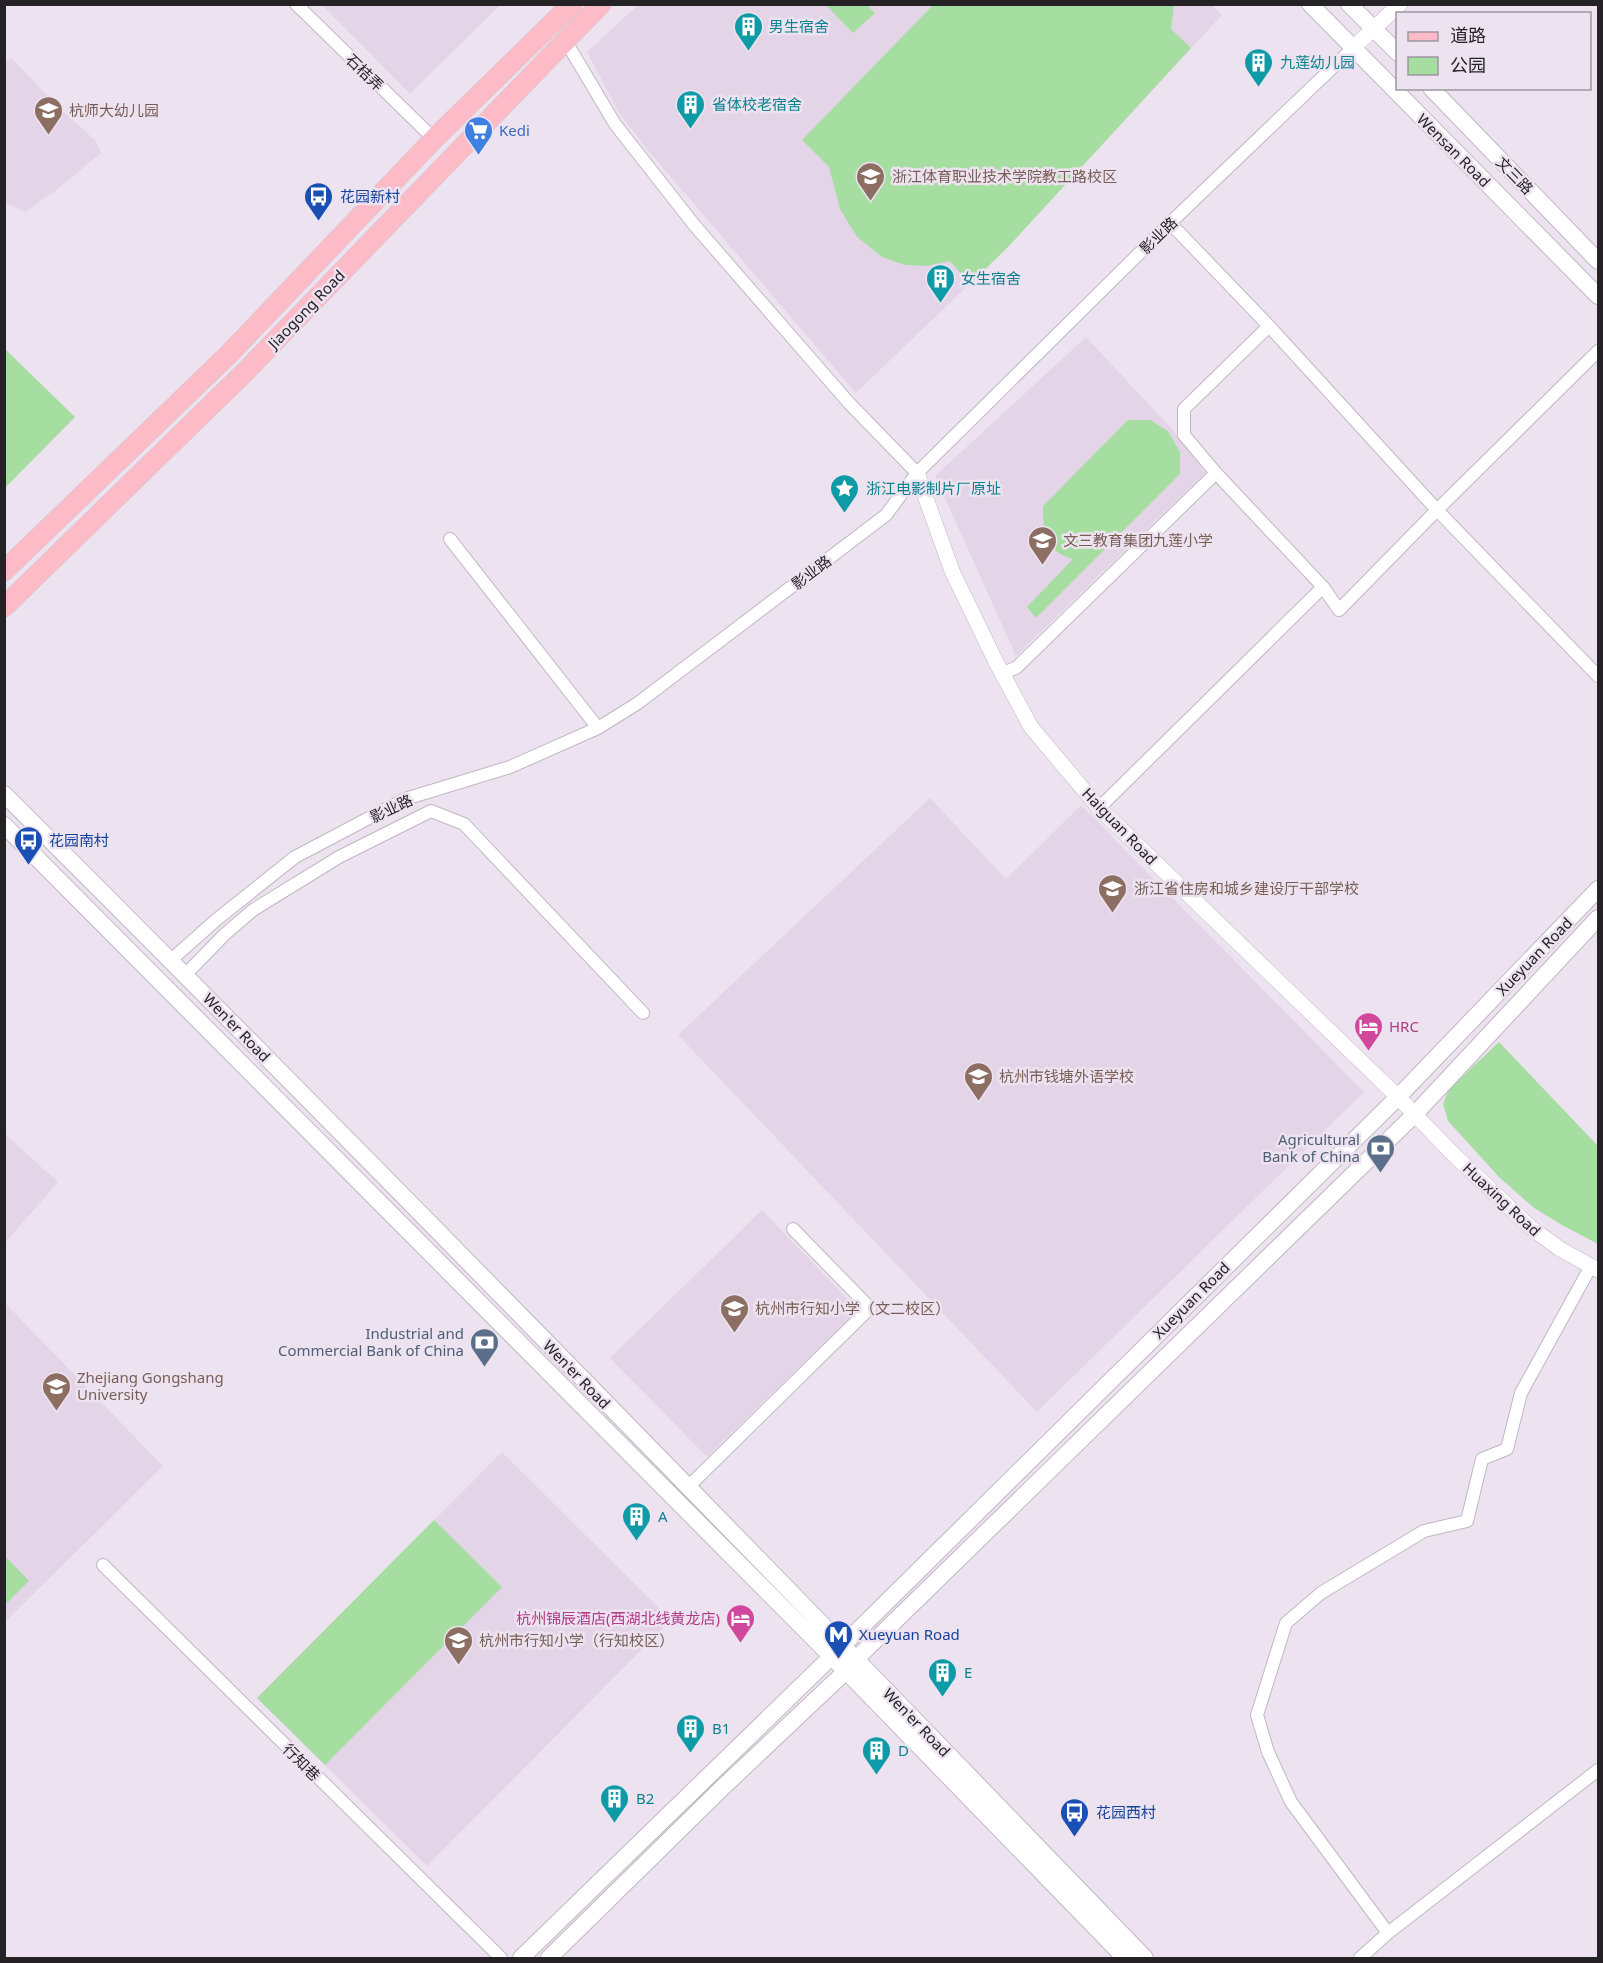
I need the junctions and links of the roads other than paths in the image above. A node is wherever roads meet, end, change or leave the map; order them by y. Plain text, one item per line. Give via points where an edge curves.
1 (296, 4) edge
2 (572, 4) edge
3 (601, 4) edge
4 (1310, 4) edge
5 (1349, 4) edge
6 (1400, 4) edge
7 (1375, 30) junction
8 (565, 40) junction
9 (1353, 48) junction
10 (1396, 51) edge
11 (1433, 90) edge
12 (434, 139) junction
13 (1170, 223) junction
14 (1599, 261) edge
15 (1599, 296) edge
16 (1269, 326) junction
17 (1599, 351) edge
18 (917, 473) junction
19 (1216, 473) junction
20 (1437, 510) junction
21 (450, 539) dead end
22 (4, 571) edge
23 (1323, 587) junction
24 (4, 607) edge
25 (1002, 673) junction
26 (1599, 676) edge
27 (598, 728) junction
28 (4, 794) edge
29 (1100, 808) junction
30 (4, 825) edge
31 (1599, 889) edge
32 (1599, 918) edge
33 (171, 960) junction
34 (185, 975) junction
35 (643, 1013) dead end
36 (1398, 1097) junction
37 (1415, 1114) junction
38 (793, 1229) dead end
39 (1595, 1268) edge
40 (687, 1487) junction
41 (103, 1565) dead end
42 (837, 1651) junction
43 (851, 1665) junction
44 (1599, 1770) edge
45 (1388, 1933) junction
46 (501, 1959) edge
47 (521, 1959) edge
48 (549, 1959) edge
49 (1125, 1959) edge
50 (1145, 1959) edge
51 (1360, 1959) edge

1 - 12 street, 石桔弄
2 - 12 main road, Jiaogong Road
3 - 8 main road, Jiaogong Road
4 - 9 main road, Wensan Road
5 - 7 main road
6 - 7 street
7 - 9 street
7 - 10 main road
8 - 18 street via 615,124 695,226 849,403
8 - 24 main road, Jiaogong Road via 246,371
9 - 13 street, 影业路
9 - 15 main road, Wensan Road
11 - 14 main road, 文三路
12 - 22 main road, Jiaogong Road via 229,354
13 - 16 street
13 - 18 street, 影业路
16 - 19 street via 1184,410 1184,435
16 - 20 street
17 - 20 street
18 - 25 street, Haiguan Road via 952,572
18 - 27 street, 影业路 via 886,515 638,703
19 - 23 street
19 - 25 street via 1016,668
20 - 23 street via 1338,610
20 - 26 street
21 - 27 street
23 - 29 street
25 - 29 street, Haiguan Road via 1031,727
27 - 33 street, 影业路 via 510,767 405,799 295,857
28 - 33 main road, Wen'er Road
29 - 36 street, Haiguan Road
30 - 42 main road, Wen'er Road
31 - 36 main road, Xueyuan Road
32 - 37 main road, Xueyuan Road
33 - 34 main road, Wen'er Road
34 - 35 street via 253,910 339,857 430,811 464,824
34 - 40 main road, Wen'er Road
36 - 37 street, Haiguan Road
36 - 42 main road, Xueyuan Road
37 - 39 street, Huaxing Road via 1530,1227 1560,1250
37 - 43 main road, Xueyuan Road
38 - 40 street via 870,1308
39 - 45 street via 1521,1393 1507,1449 1482,1459 1467,1521 1424,1531 1321,1593 1286,1623 1269,1672 1257,1716 1268,1752 1291,1802
40 - 42 main road, Wen'er Road
41 - 46 street, 行知巷
42 - 43 main road, Wen'er Road
42 - 47 main road, Xueyuan Road
43 - 48 main road, Xueyuan Road
43 - 49 main road, Wen'er Road
43 - 50 main road, Wen'er Road
44 - 45 street
45 - 51 street

